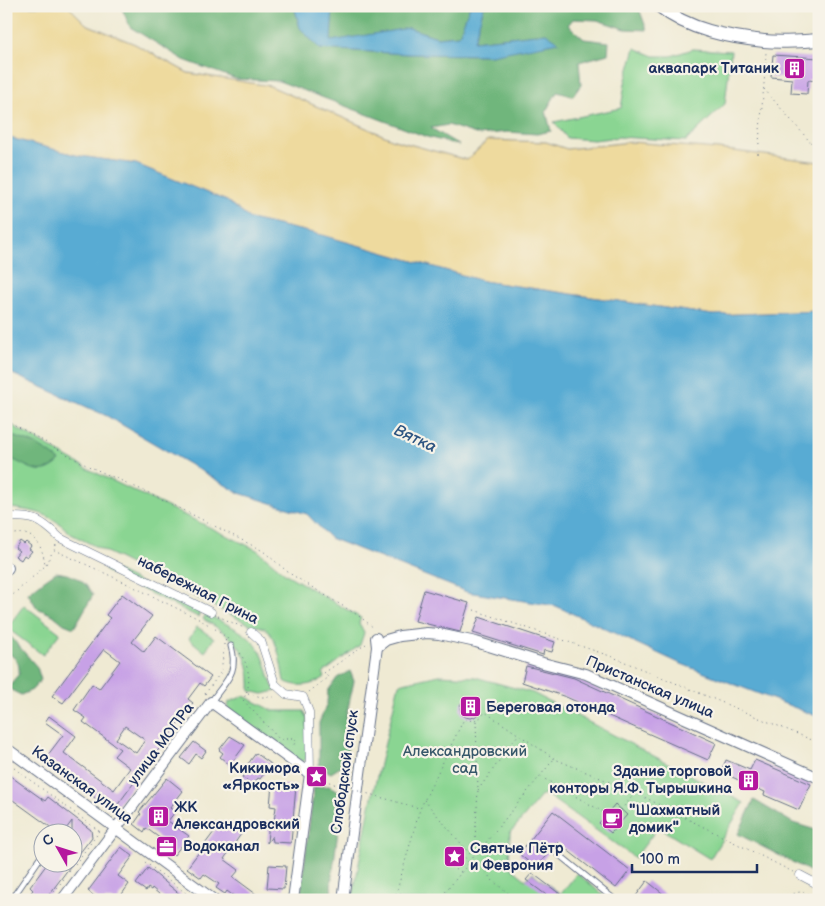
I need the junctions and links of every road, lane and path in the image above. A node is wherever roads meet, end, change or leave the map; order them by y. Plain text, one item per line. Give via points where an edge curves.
1 (659, 6) edge
2 (819, 40) edge
3 (766, 41) junction
4 (764, 88) junction
5 (819, 152) edge
6 (758, 154) dead end
7 (6, 420) edge
8 (6, 517) edge
9 (6, 537) edge
10 (60, 538) junction
11 (54, 550) junction
12 (45, 566) junction
13 (6, 601) edge
14 (474, 610) dead end
15 (211, 612) joint
16 (374, 627) dead end
17 (251, 632) joint
18 (229, 639) junction
19 (376, 643) joint
20 (232, 645) joint
21 (237, 649) dead end
22 (358, 649) dead end
23 (314, 688) dead end
24 (247, 692) junction
25 (286, 694) junction
26 (206, 701) junction
27 (480, 708) dead end
28 (485, 712) junction
29 (476, 720) junction
30 (519, 734) junction
31 (819, 743) edge
32 (6, 748) edge
33 (292, 750) dead end
34 (555, 759) junction
35 (6, 762) edge
36 (310, 774) junction
37 (540, 777) junction
38 (819, 778) edge
39 (334, 784) dead end
40 (478, 790) junction
41 (636, 793) junction
42 (424, 799) junction
43 (420, 809) junction
44 (621, 810) dead end
45 (607, 814) dead end
46 (100, 827) dead end
47 (116, 829) junction
48 (99, 831) junction
49 (557, 853) dead end
50 (474, 857) junction
51 (142, 859) dead end
52 (469, 863) junction
53 (32, 869) edge
54 (461, 872) junction
55 (800, 875) joint
56 (819, 884) edge
57 (396, 894) junction
58 (10, 900) edge
59 (48, 900) edge
60 (62, 900) edge
61 (196, 900) edge
62 (214, 900) edge
63 (293, 900) edge
64 (343, 900) edge
65 (396, 900) edge
66 (415, 900) edge
67 (444, 900) edge
68 (517, 900) edge
69 (615, 900) edge
70 (786, 900) edge
71 (816, 900) edge

1 - 3 street via 701,29
2 - 3 street
3 - 4 path
4 - 5 path
4 - 6 path
7 - 16 path via 86,466 160,498 263,551 289,573
8 - 10 street, набережная Грина via 33,518
9 - 12 path via 13,534 30,536 41,548
10 - 11 path
10 - 15 street, набережная Грина
11 - 12 path
11 - 18 path via 200,620
12 - 13 path
14 - 31 path via 613,657
15 - 17 path, набережная Грина
17 - 25 street, набережная Грина via 261,641 275,684
18 - 20 path
18 - 26 path via 224,641 221,672
19 - 38 street, Пристанская улица via 400,636 439,634 586,674
19 - 64 street, Слободской спуск
20 - 26 lane via 234,670
21 - 24 path via 249,675
22 - 23 path via 324,673 328,677
24 - 25 path via 268,697
24 - 33 path via 242,700 280,739 296,739
25 - 36 street, набережная Грина via 303,697 309,712
26 - 36 street
26 - 47 street, улица МОПРа
27 - 28 path
28 - 29 path
28 - 30 path
29 - 40 path
29 - 42 path via 464,718
30 - 34 path
30 - 40 path
32 - 47 street, Казанская улица
34 - 37 path
34 - 41 path
35 - 48 path
36 - 63 street
37 - 45 path
37 - 50 path
39 - 43 path, bridge
40 - 50 path
41 - 44 path
41 - 55 path
42 - 43 path
42 - 50 path
43 - 57 path
46 - 48 path
47 - 60 street, улица МОПРа
47 - 62 street, Казанская улица
48 - 59 path
49 - 69 lane
50 - 52 path
50 - 68 path via 493,880
51 - 61 path
52 - 54 path
52 - 54 path via 461,852 450,852 447,863
53 - 58 lane
54 - 67 path via 442,896
55 - 56 street
57 - 65 path
57 - 66 path
70 - 71 path via 797,892 806,892

